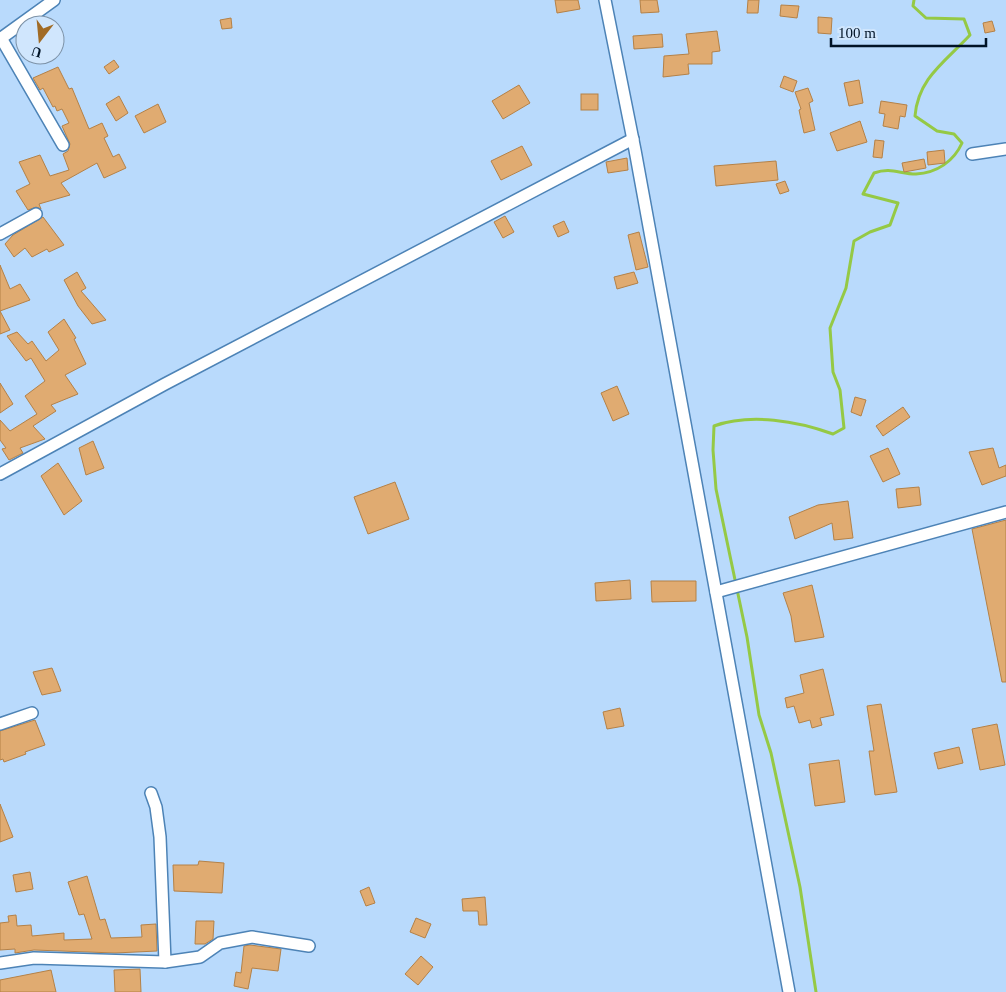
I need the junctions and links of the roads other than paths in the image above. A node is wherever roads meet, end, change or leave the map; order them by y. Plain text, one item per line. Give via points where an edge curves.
1 (54, 0) edge
2 (605, 0) edge
3 (1, 39) edge
4 (633, 139) junction
5 (63, 145) dead end
6 (1006, 149) edge
7 (972, 154) dead end
8 (36, 214) dead end
9 (0, 234) edge
10 (0, 474) edge
11 (1006, 512) edge
12 (716, 592) junction
13 (32, 712) dead end
14 (0, 724) edge
15 (151, 793) dead end
16 (309, 946) dead end
17 (165, 962) junction
18 (0, 963) edge
19 (789, 992) edge

1 - 3 street
2 - 4 street
3 - 5 street
4 - 10 street
4 - 12 street
6 - 7 street
8 - 9 street
11 - 12 street
12 - 19 street
13 - 14 street
15 - 17 street via 160,837
16 - 17 street via 252,937 220,943 200,958
17 - 18 street via 34,958

